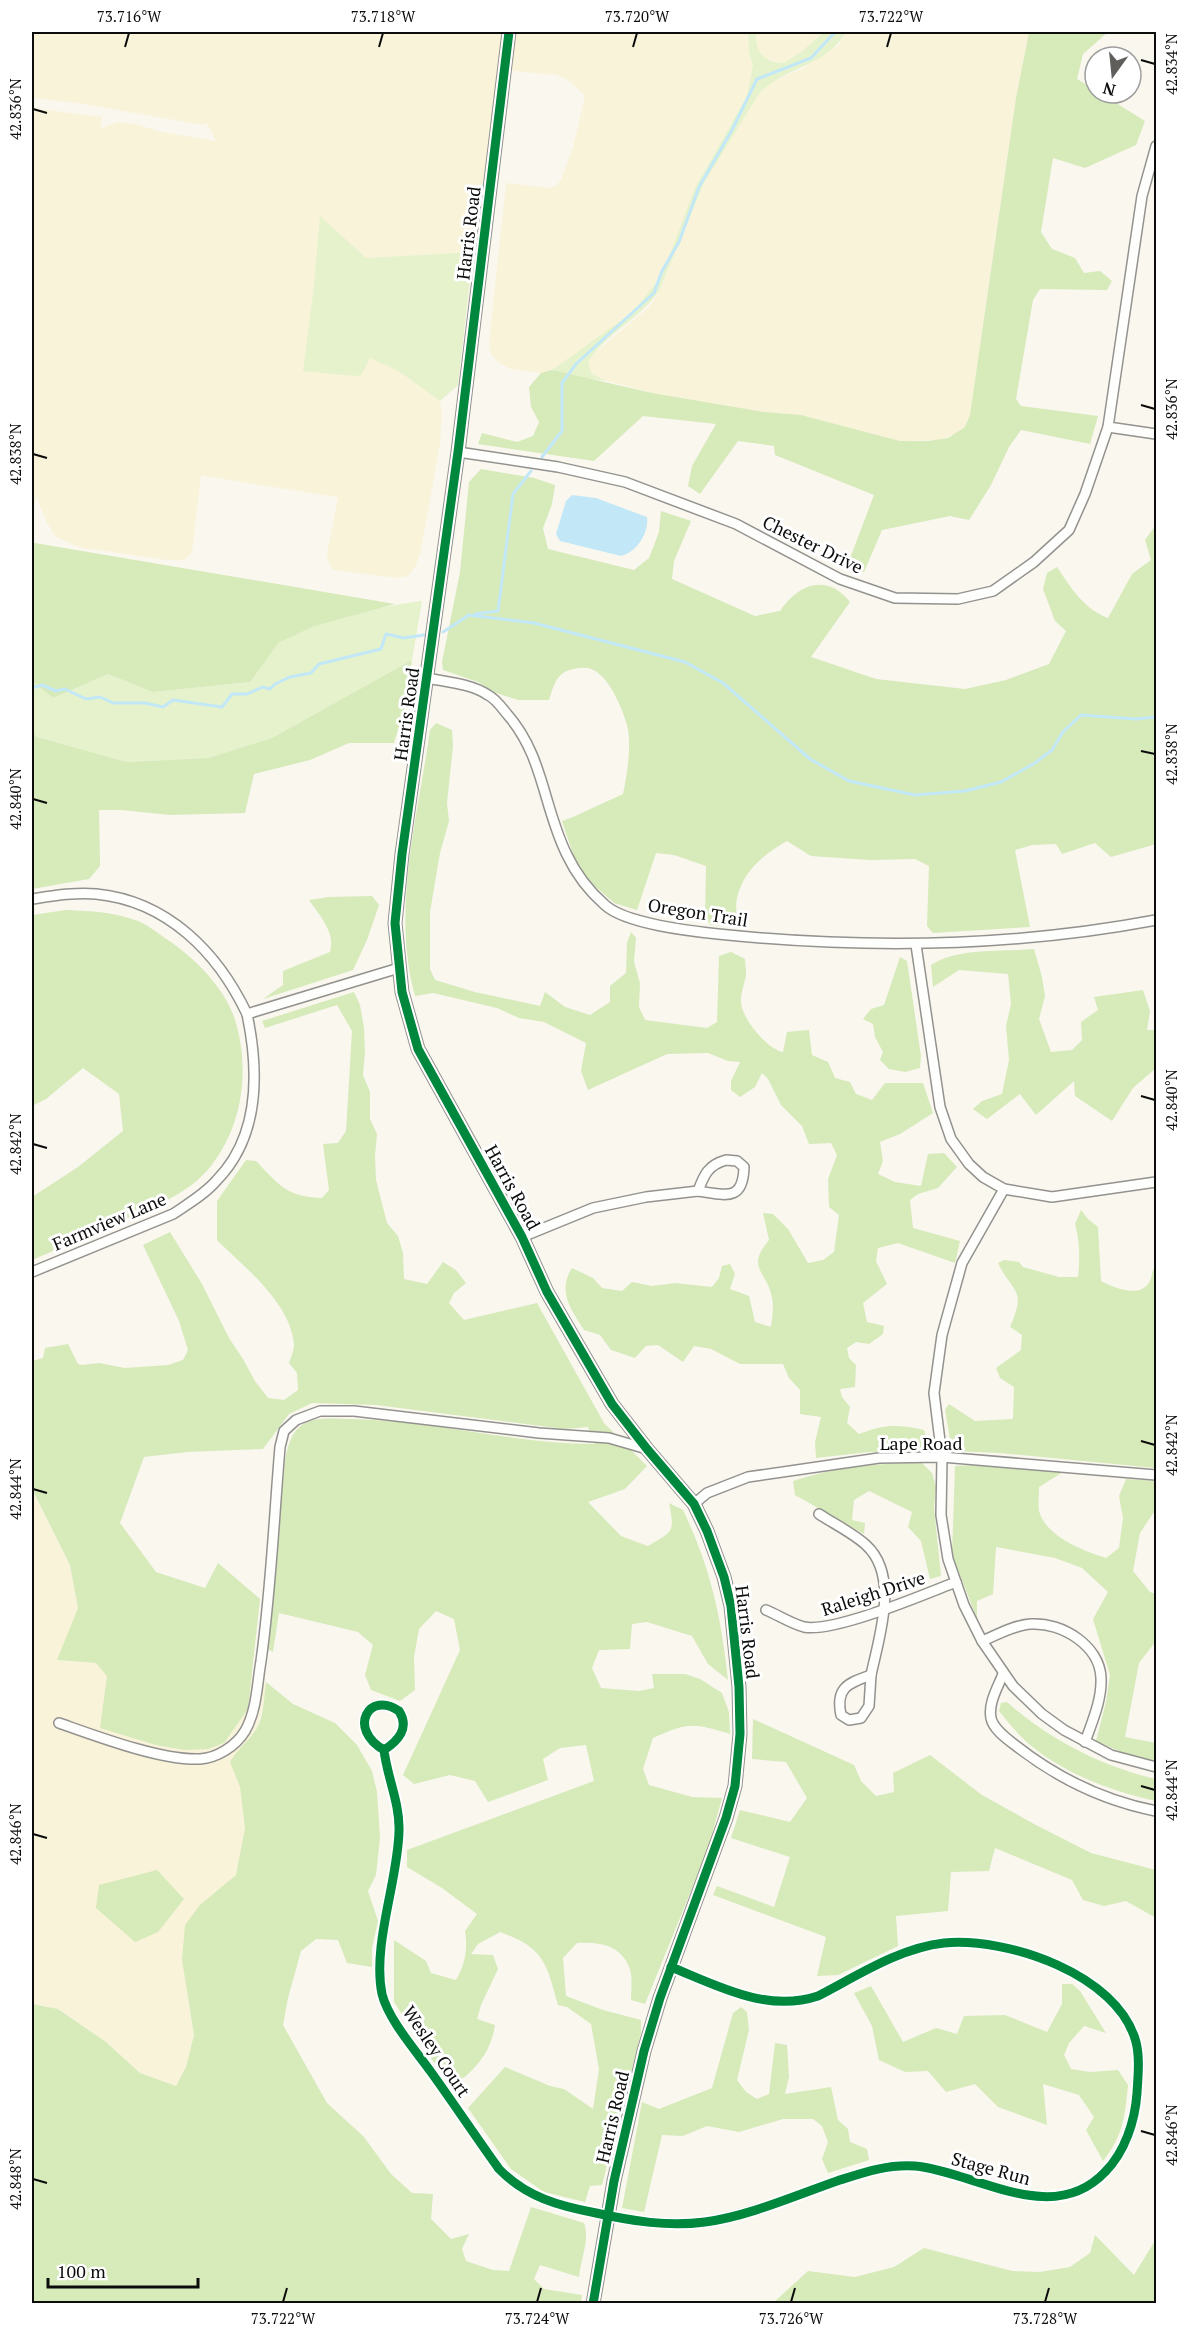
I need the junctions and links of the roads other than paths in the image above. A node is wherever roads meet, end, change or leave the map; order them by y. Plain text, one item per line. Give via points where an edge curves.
1 (509, 32) edge
2 (1156, 146) edge
3 (1108, 427) junction
4 (1156, 434) edge
5 (458, 452) junction
6 (427, 678) junction
7 (32, 899) edge
8 (1156, 920) edge
9 (916, 945) junction
10 (399, 968) junction
11 (248, 1014) junction
12 (1156, 1182) edge
13 (1005, 1189) junction
14 (698, 1191) junction
15 (522, 1237) junction
16 (32, 1272) edge
17 (647, 1449) junction
18 (942, 1457) junction
19 (1156, 1475) edge
20 (694, 1504) junction
21 (819, 1514) dead end
22 (956, 1582) junction
23 (885, 1609) junction
24 (766, 1610) dead end
25 (982, 1641) junction
26 (1003, 1674) junction
27 (871, 1675) junction
28 (59, 1723) dead end
29 (1085, 1742) junction
30 (384, 1750) junction
31 (1156, 1767) edge
32 (1156, 1811) edge
33 (671, 1967) junction
34 (608, 2216) junction
35 (593, 2304) edge

1 - 5 street, Harris Road
2 - 3 street, Chester Drive via 1142,196
3 - 4 street
3 - 5 street, Chester Drive via 1069,530 1034,562 993,591 958,599 894,598 840,579 736,524 625,482
5 - 6 street, Harris Road
6 - 9 street, Oregon Trail via 488,694 520,728 536,760 566,854 582,881 607,907 644,922 684,930 755,938
6 - 10 street, Harris Road via 394,923
7 - 11 street, Farmview Lane via 96,894 155,912 208,952
8 - 9 street, Oregon Trail via 1067,933
9 - 13 street via 940,1107 951,1139 983,1177
10 - 11 street
10 - 15 street, Harris Road via 418,1048
11 - 16 street, Farmview Lane via 255,1091 241,1144 218,1180 173,1214
12 - 13 street via 1052,1197
13 - 18 street via 962,1263 942,1335 934,1393
14 - 14 street via 733,1194 740,1190 744,1167 737,1161 719,1162 704,1174
14 - 15 street via 593,1208
15 - 17 street, Harris Road via 547,1292 612,1404
17 - 20 street, Harris Road
17 - 28 street via 609,1438 354,1411 320,1411 296,1420 284,1431 280,1447 255,1702 238,1740 222,1753 201,1760 172,1757
18 - 19 street, Lape Road
18 - 20 street, Lape Road via 879,1458 748,1477 707,1492
18 - 22 street via 941,1515
20 - 33 street, Harris Road via 724,1577 730,1606 740,1734 735,1786 726,1818
21 - 23 street via 874,1553 881,1570
22 - 23 street, Raleigh Drive
22 - 25 street
23 - 24 street, Raleigh Drive via 821,1628 803,1627
23 - 27 street
25 - 26 street
25 - 29 street via 1015,1627 1041,1624 1069,1634 1088,1647 1099,1663 1101,1689
26 - 29 street via 1042,1714
26 - 32 street via 992,1702 991,1717 1004,1737 1066,1779
27 - 27 street via 869,1706 861,1718 849,1720 841,1715 841,1693 851,1682
29 - 31 street via 1111,1755
30 - 30 street via 368,1739 364,1728 365,1717 372,1708 386,1705 399,1711 404,1723 399,1738
30 - 34 street, Wesley Court via 399,1832 382,1945 382,1996 481,2145 512,2183 548,2201
33 - 34 street, Harris Road via 644,2050
33 - 34 street, Stage Run via 733,1992 776,2003 818,1996 907,1951 928,1946 985,1943 1025,1952 1075,1973 1122,2012 1139,2057 1132,2121 1104,2174 1065,2195 1024,2196 933,2168 893,2166 704,2222 657,2223
34 - 35 street, Harris Road

